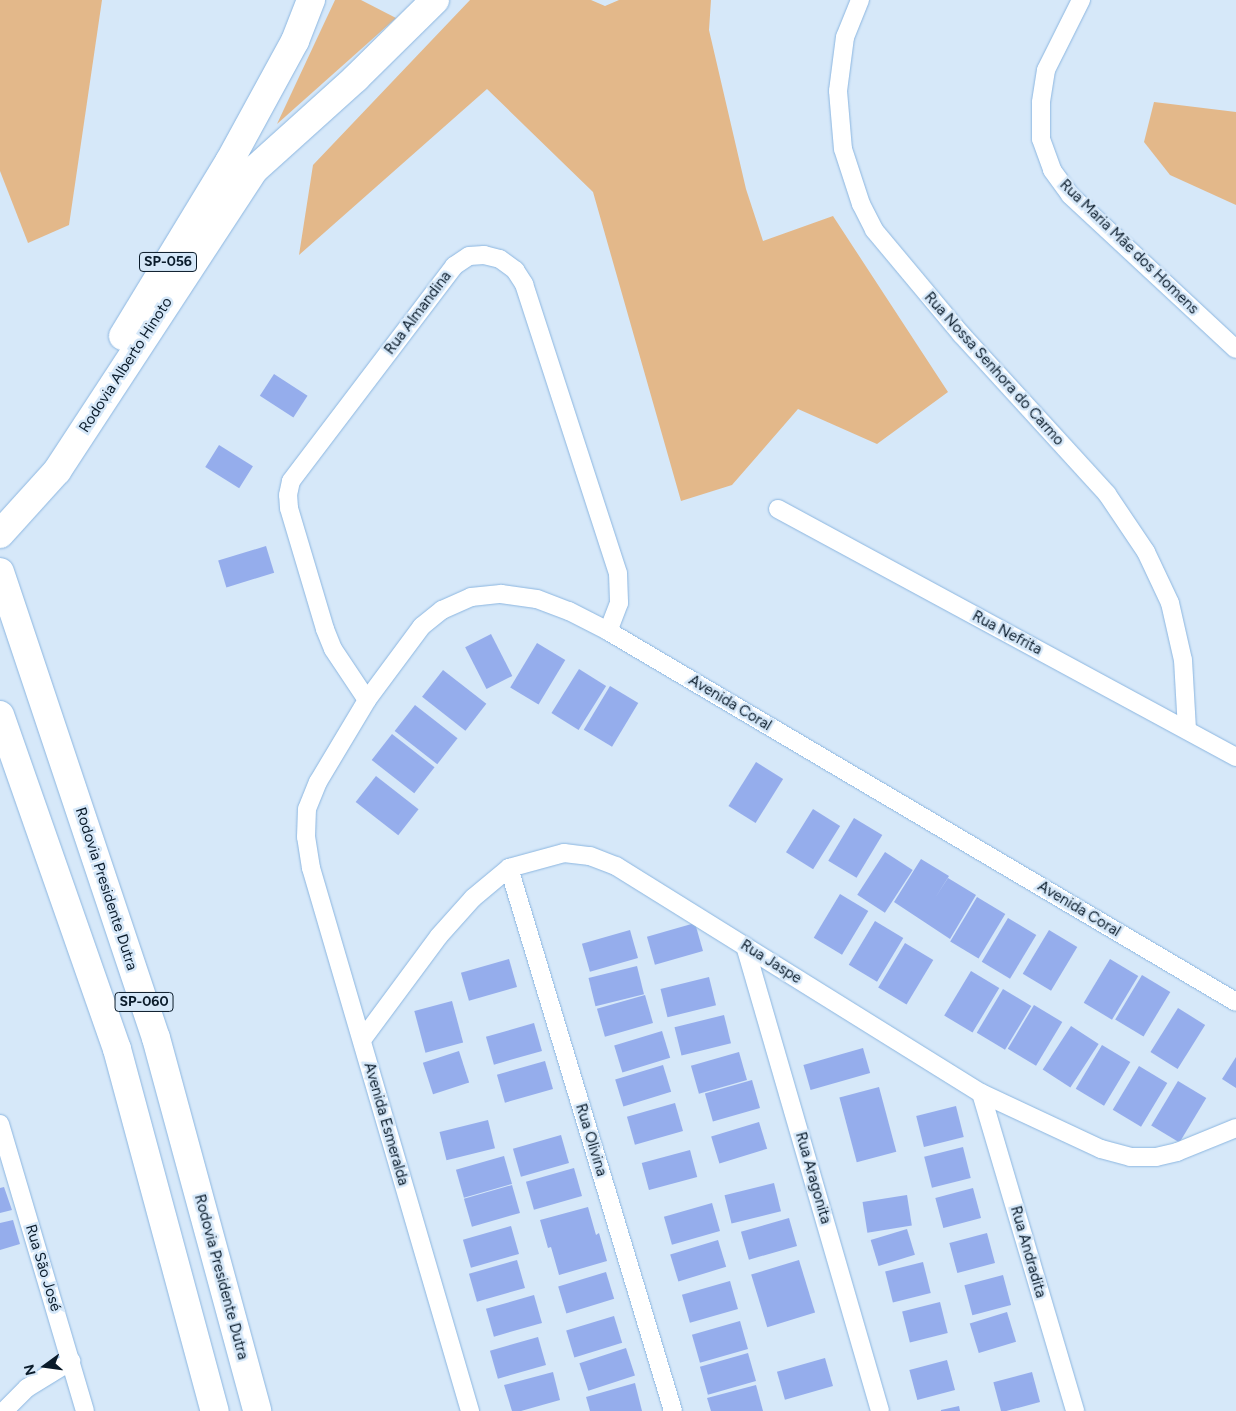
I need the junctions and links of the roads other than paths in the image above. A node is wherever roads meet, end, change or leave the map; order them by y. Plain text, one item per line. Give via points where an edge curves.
1 (302, 0) edge
2 (311, 0) edge
3 (435, 0) edge
4 (860, 0) edge
5 (1081, 0) edge
6 (295, 41) junction
7 (1236, 349) edge
8 (0, 508) edge
9 (778, 510) dead end
10 (0, 534) edge
11 (0, 572) edge
12 (608, 631) junction
13 (367, 700) junction
14 (0, 715) edge
15 (1187, 730) junction
16 (1236, 757) edge
17 (306, 836) joint
18 (509, 868) junction
19 (745, 946) junction
20 (1236, 1002) edge
21 (362, 1040) junction
22 (981, 1093) junction
23 (0, 1124) edge
24 (1236, 1128) edge
25 (71, 1361) junction
26 (4, 1411) edge
27 (85, 1411) edge
28 (215, 1411) edge
29 (257, 1411) edge
30 (470, 1411) edge
31 (673, 1411) edge
32 (880, 1411) edge
33 (1075, 1411) edge

1 - 6 main road
2 - 6 main road, Rodovia Alberto Hinoto / SP-056
3 - 10 main road, Rodovia Alberto Hinoto / SP-056 via 356,78 254,170 57,470
4 - 15 street, Rua Nossa Senhora do Carmo via 845,37 838,91 843,149 861,204 874,230 961,334 1107,494 1146,552 1170,603 1183,660
5 - 7 street, Rua Maria Mãe dos Homens via 1046,70 1041,103 1041,138 1046,156 1060,183
6 - 8 main road, Rodovia Alberto Hinoto / SP-056 via 229,162 78,411
9 - 15 street, Rua Nefrita
11 - 29 main road, Rodovia Presidente Dutra / SP-060 via 156,1038
12 - 13 street, Avenida Coral via 537,599 501,594 471,597 442,610 422,626
12 - 13 street, Rua Almandina via 618,602 618,573 524,284 515,270 500,259 469,256 454,266 291,481 289,508 325,629 333,649
12 - 20 street, Avenida Coral
13 - 17 street, Avenida Coral via 318,782 307,810
14 - 28 main road, SP-060 via 117,1049
15 - 16 street, Rua Nefrita
17 - 21 street, Avenida Esmeralda via 311,868
18 - 19 street, Rua Jaspe via 564,853 590,856 616,866
18 - 21 street, Rua Jaspe via 472,898 438,936
18 - 31 street, Rua Olivina
19 - 22 street, Rua Jaspe
19 - 32 street, Rua Aragonita
21 - 30 street, Avenida Esmeralda
22 - 24 street, Rua Jaspe via 1101,1149 1130,1157 1156,1157 1177,1152
22 - 33 street, Rua Andradita
23 - 25 street, Rua São José
25 - 26 street via 27,1388
25 - 27 street, Rua São José

